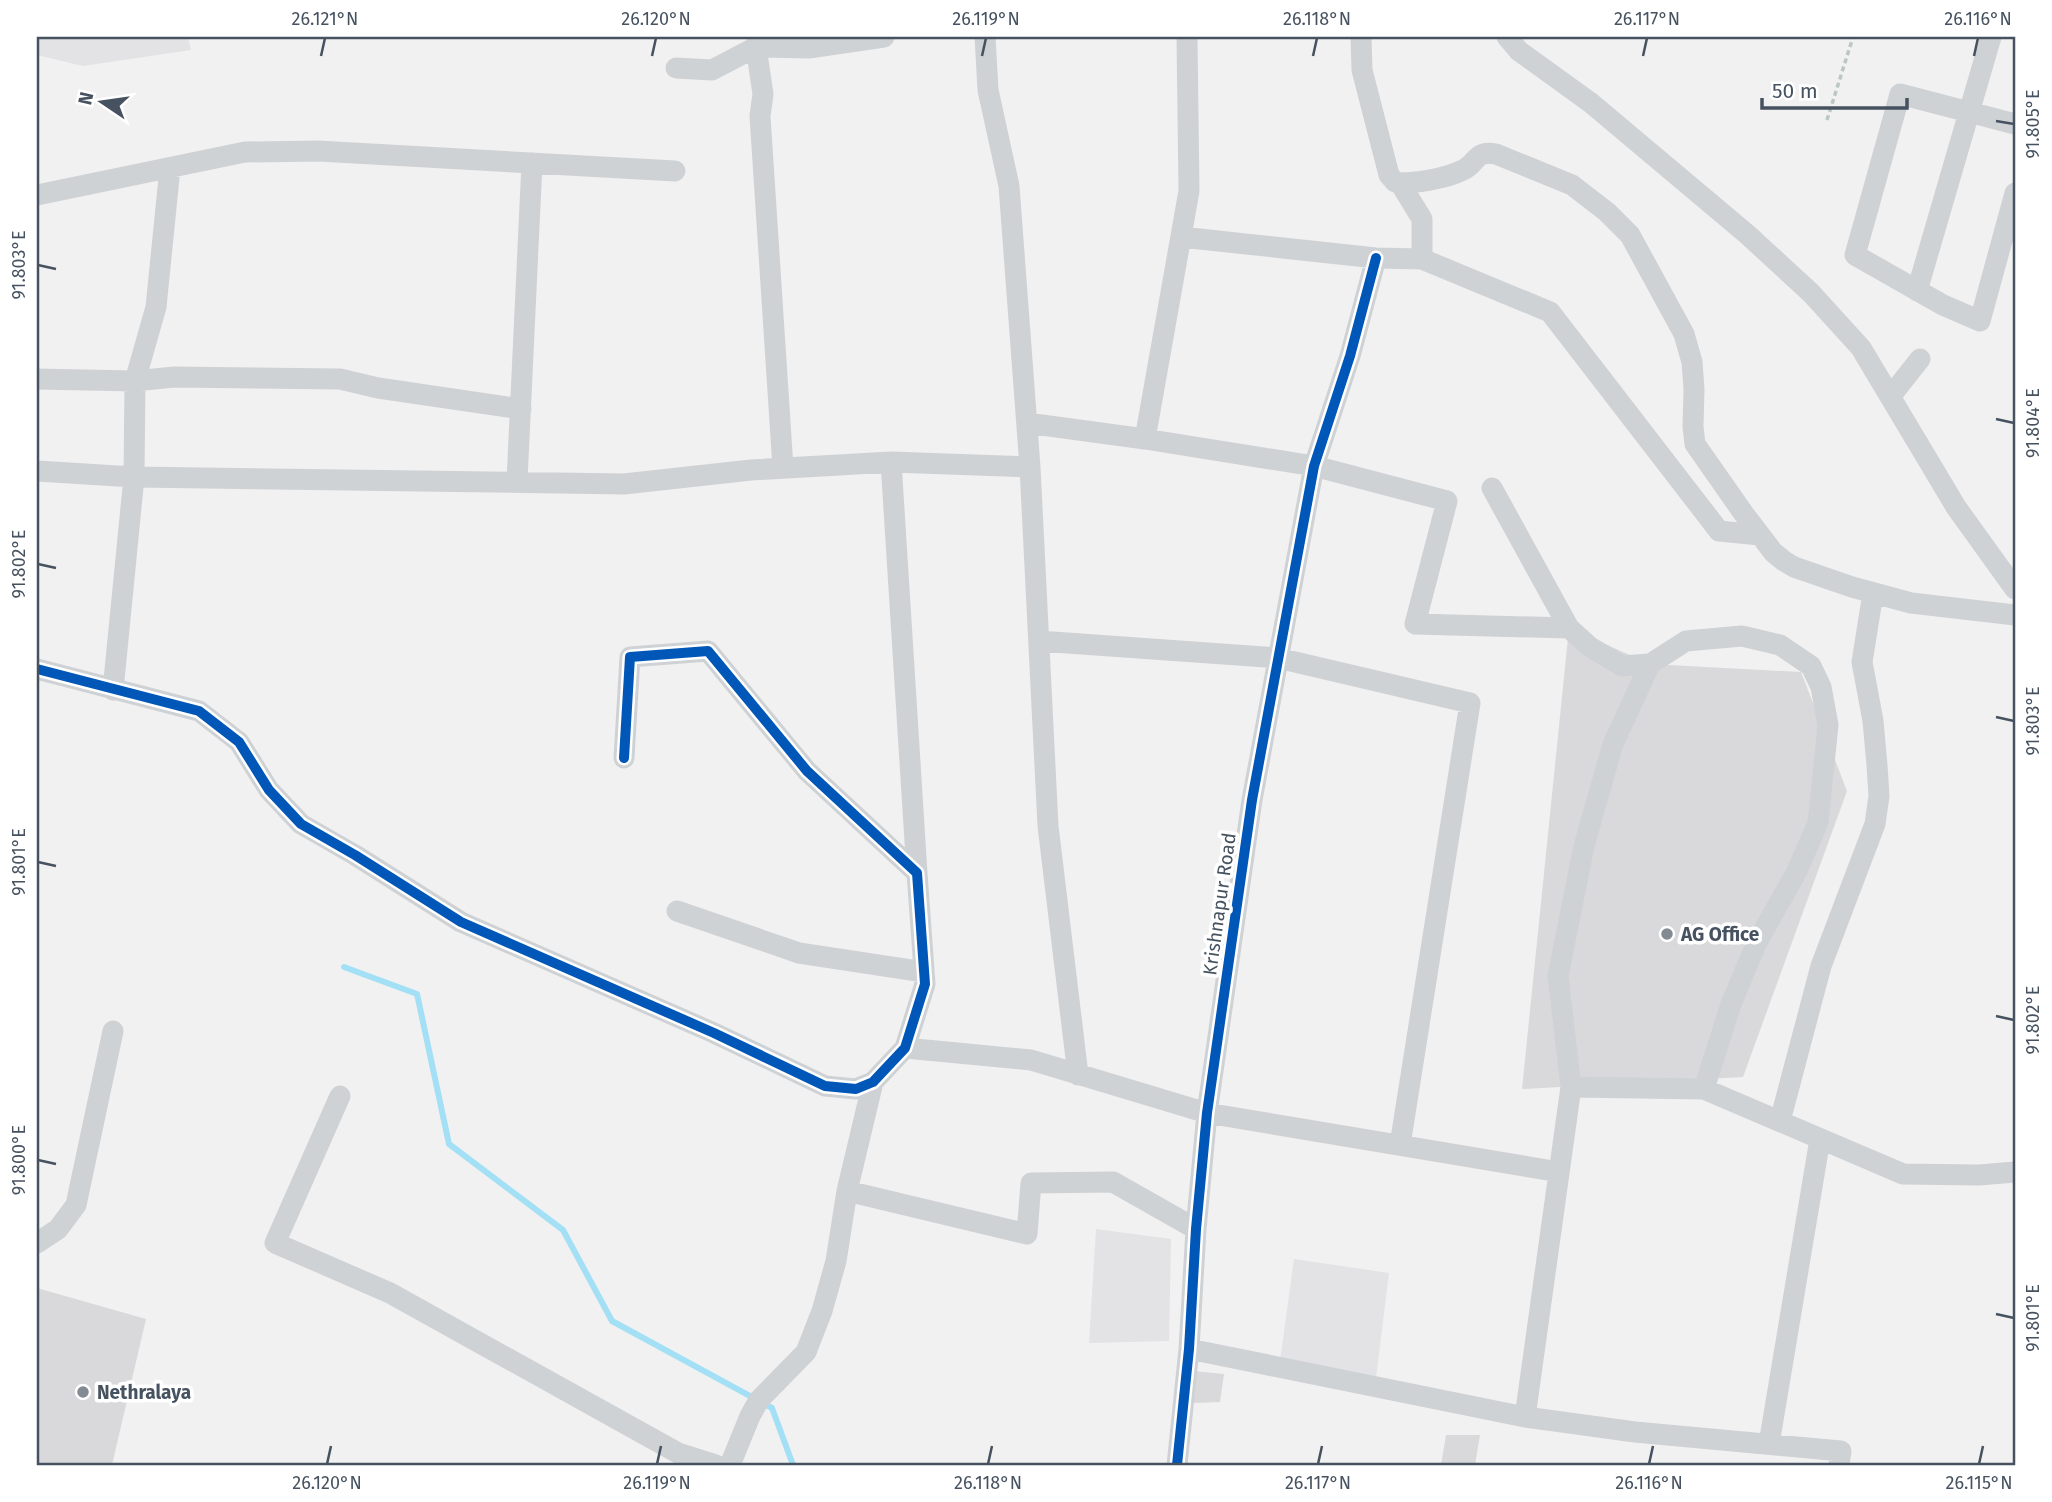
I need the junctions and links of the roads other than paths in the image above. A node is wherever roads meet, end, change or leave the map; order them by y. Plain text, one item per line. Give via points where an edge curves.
1 (884, 37) edge
2 (985, 37) edge
3 (1187, 37) edge
4 (1361, 37) edge
5 (1507, 37) edge
6 (1991, 37) edge
7 (757, 42) edge
8 (676, 68) dead end
9 (1969, 111) junction
10 (2015, 124) edge
11 (532, 163) junction
12 (170, 168) junction
13 (675, 171) dead end
14 (1400, 183) junction
15 (2015, 193) edge
16 (37, 195) edge
17 (1181, 237) junction
18 (1376, 258) junction
19 (1422, 259) junction
20 (1917, 291) junction
21 (1920, 359) dead end
22 (37, 379) edge
23 (135, 381) junction
24 (1890, 397) junction
25 (521, 409) junction
26 (1027, 423) junction
27 (1145, 439) junction
28 (891, 462) junction
29 (1314, 466) junction
30 (1030, 467) junction
31 (783, 468) junction
32 (37, 471) edge
33 (134, 477) junction
34 (517, 481) junction
35 (1492, 488) dead end
36 (1760, 535) junction
37 (2015, 589) edge
38 (1873, 593) junction
39 (2015, 615) edge
40 (1569, 628) junction
41 (1039, 640) junction
42 (1278, 658) junction
43 (1650, 664) junction
44 (37, 669) edge
45 (113, 690) junction
46 (624, 758) dead end
47 (917, 873) junction
48 (677, 911) dead end
49 (924, 972) junction
50 (113, 1031) dead end
51 (905, 1048) junction
52 (1078, 1075) junction
53 (873, 1082) junction
54 (1571, 1087) junction
55 (1704, 1089) junction
56 (340, 1096) dead end
57 (1207, 1113) junction
58 (1780, 1121) junction
59 (1820, 1139) junction
60 (1400, 1145) junction
61 (2015, 1171) edge
62 (1559, 1172) junction
63 (846, 1191) junction
64 (1196, 1229) junction
65 (37, 1242) edge
66 (1189, 1349) junction
67 (1525, 1417) junction
68 (1769, 1444) junction
69 (716, 1465) edge
70 (730, 1465) edge
71 (1177, 1465) edge
72 (1839, 1465) edge

1 - 7 street via 809,48
2 - 26 street via 988,90 1009,186
3 - 17 street via 1189,191
4 - 14 street via 1362,70 1389,175
5 - 24 street via 1748,235 1811,293 1861,348
6 - 9 street
7 - 8 street via 712,70
7 - 31 street
9 - 10 street
9 - 20 street
9 - 20 street via 1900,94 1855,255
11 - 12 street via 318,151 245,152
11 - 13 street
11 - 25 street
12 - 16 street
12 - 23 street via 156,307
14 - 19 street via 1422,219
14 - 36 street via 1452,175 1482,153 1496,154 1572,185 1619,223 1684,334 1692,362 1695,444
15 - 20 street via 1980,321
17 - 18 street
17 - 27 street
18 - 19 street
18 - 29 street, Krishnapur Road
19 - 36 street via 1550,313 1719,531
21 - 24 street
22 - 23 street
23 - 25 street via 174,377 340,379
23 - 33 street
24 - 37 street via 1956,507
25 - 34 street
26 - 27 street
26 - 30 street
27 - 29 street
28 - 30 street
28 - 31 street
28 - 47 street
29 - 40 street via 1447,501 1415,624
29 - 42 street, Krishnapur Road
30 - 41 street
31 - 34 street via 624,484
32 - 33 street
33 - 34 street
33 - 45 street
35 - 40 street
36 - 38 street via 1794,567
38 - 39 street via 1911,603
38 - 58 street via 1862,662 1878,776 1875,824 1821,966
40 - 43 street via 1622,666
41 - 42 street
41 - 52 street via 1048,827
42 - 57 street, Krishnapur Road via 1252,800
42 - 60 street via 1470,703
43 - 54 street via 1613,744 1584,846 1558,975
43 - 55 street via 1686,641 1742,636 1780,645 1811,666 1821,687 1828,725 1818,822 1757,942
44 - 45 street
45 - 53 street via 199,710 239,741 269,790 301,824 461,922 825,1086 856,1089
46 - 47 street via 630,657 708,651 807,771
47 - 49 street
48 - 49 street via 799,953
49 - 51 street via 925,984
50 - 65 street via 76,1205 58,1229
51 - 52 street via 1031,1060
51 - 53 street
52 - 57 street
53 - 63 street
54 - 55 street
54 - 62 street
55 - 58 street
56 - 69 street via 275,1243 390,1293 678,1453
57 - 60 street
57 - 64 street, Krishnapur Road
58 - 59 street
59 - 61 street via 1903,1174
59 - 68 street
60 - 62 street
62 - 67 street
63 - 64 street via 1027,1234 1031,1183 1114,1182
63 - 70 street via 836,1261 806,1352 759,1400
64 - 66 street, Krishnapur Road
66 - 67 street
66 - 71 street, Krishnapur Road
67 - 68 street
68 - 72 street via 1841,1451

